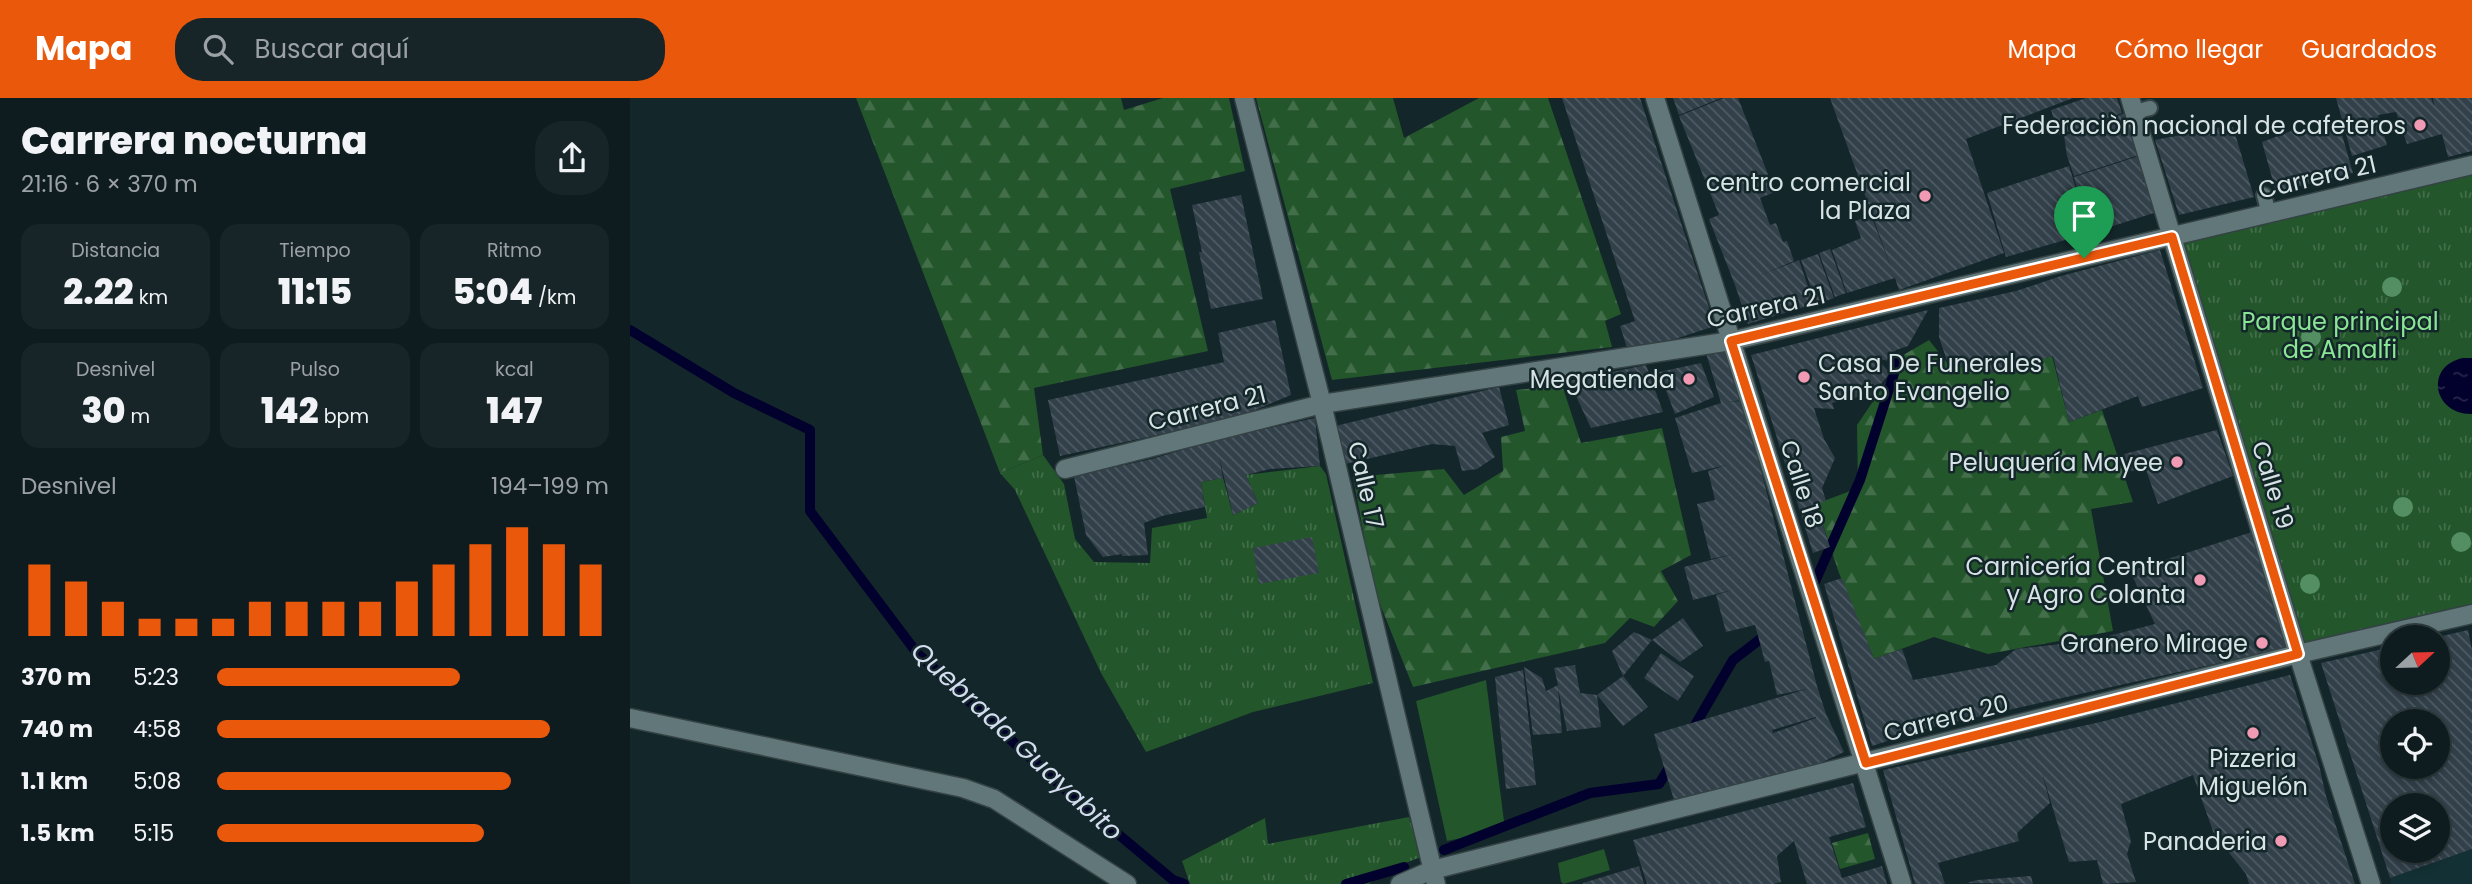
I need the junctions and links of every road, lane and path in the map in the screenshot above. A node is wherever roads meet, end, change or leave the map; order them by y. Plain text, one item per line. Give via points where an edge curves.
1 (1244, 98) edge
2 (1655, 98) edge
3 (2138, 106) edge
4 (2472, 165) edge
5 (2264, 195) dead end
6 (2269, 214) junction
7 (2172, 237) junction
8 (1731, 341) junction
9 (1322, 404) junction
10 (1065, 469) dead end
11 (2472, 614) edge
12 (2298, 654) junction
13 (630, 718) edge
14 (1866, 763) junction
15 (1434, 877) edge
16 (1115, 881) edge
17 (1399, 884) edge
18 (1902, 884) edge
19 (2371, 884) edge

1 - 9 street, Calle 17
2 - 8 street, Calle 18
3 - 7 street, Calle 19
4 - 6 street, Carrera 21
5 - 6 lane
6 - 7 street, Carrera 21
7 - 8 street, Carrera 21
7 - 12 street, Calle 19
8 - 9 street, Carrera 21
8 - 14 street, Calle 18
9 - 10 street, Carrera 21
9 - 15 street, Calle 17
11 - 12 street, Carrera 20
12 - 14 street, Carrera 20
12 - 19 street, Calle 19
13 - 16 street via 994,799
14 - 15 street, Carrera 20
14 - 18 street, Calle 18
15 - 17 street, Carrera 20

